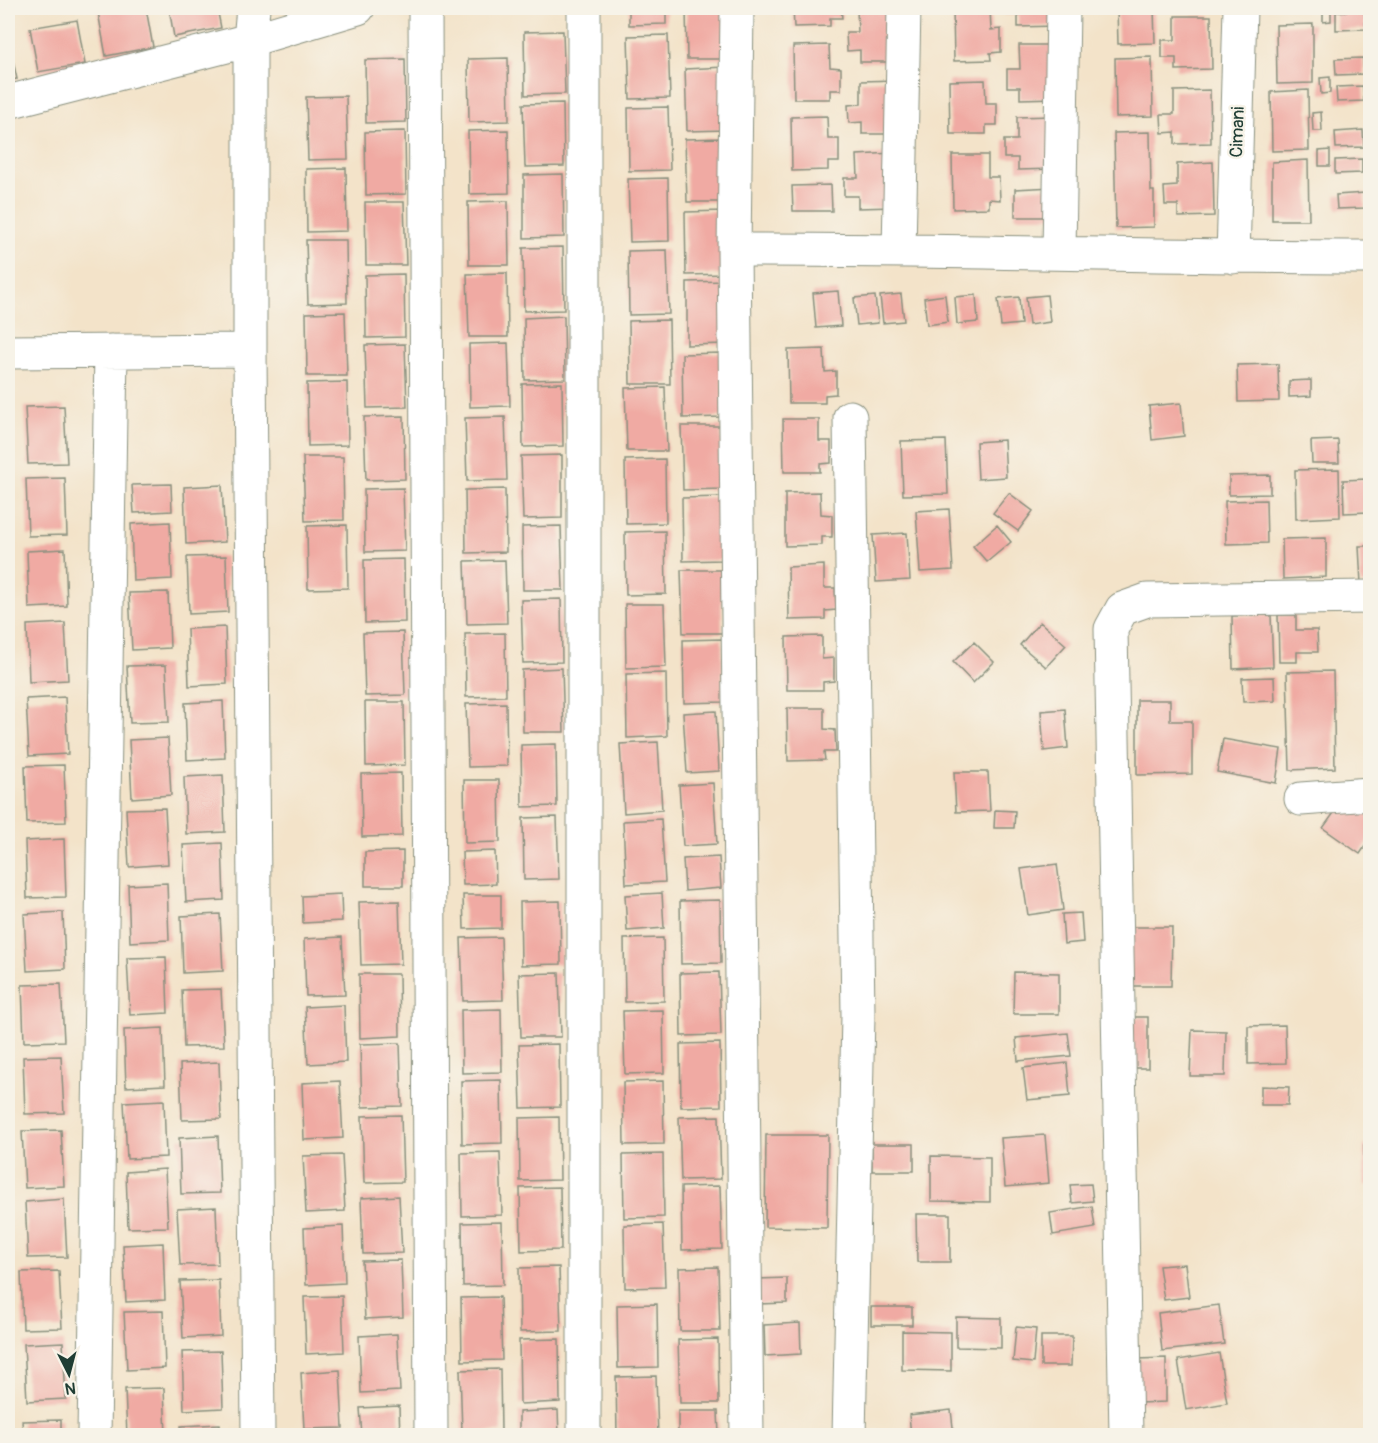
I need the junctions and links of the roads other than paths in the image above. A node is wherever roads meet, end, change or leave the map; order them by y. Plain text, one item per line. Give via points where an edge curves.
1 (253, 8) edge
2 (358, 8) edge
3 (425, 8) edge
4 (584, 8) edge
5 (737, 8) edge
6 (904, 8) edge
7 (1063, 8) edge
8 (1240, 8) edge
9 (250, 40) junction
10 (8, 102) edge
11 (899, 249) junction
12 (734, 250) junction
13 (1059, 252) junction
14 (1233, 257) junction
15 (1371, 257) edge
16 (250, 350) junction
17 (111, 351) junction
18 (8, 352) edge
19 (850, 417) dead end
20 (1371, 597) edge
21 (1371, 794) edge
22 (1301, 799) dead end
23 (94, 1436) edge
24 (258, 1436) edge
25 (431, 1436) edge
26 (584, 1436) edge
27 (747, 1436) edge
28 (849, 1436) edge
29 (1126, 1436) edge

1 - 9 street
2 - 9 street
3 - 25 street
4 - 26 street
5 - 12 street
6 - 11 street
7 - 13 street
8 - 14 street, Cimani
9 - 10 street
9 - 16 street
11 - 12 street
11 - 13 street
12 - 27 street
13 - 14 street
14 - 15 street
16 - 17 street
16 - 24 street
17 - 18 street
17 - 23 street
19 - 28 street via 858,1015
20 - 29 street via 1147,600 1122,609 1111,629
21 - 22 street

